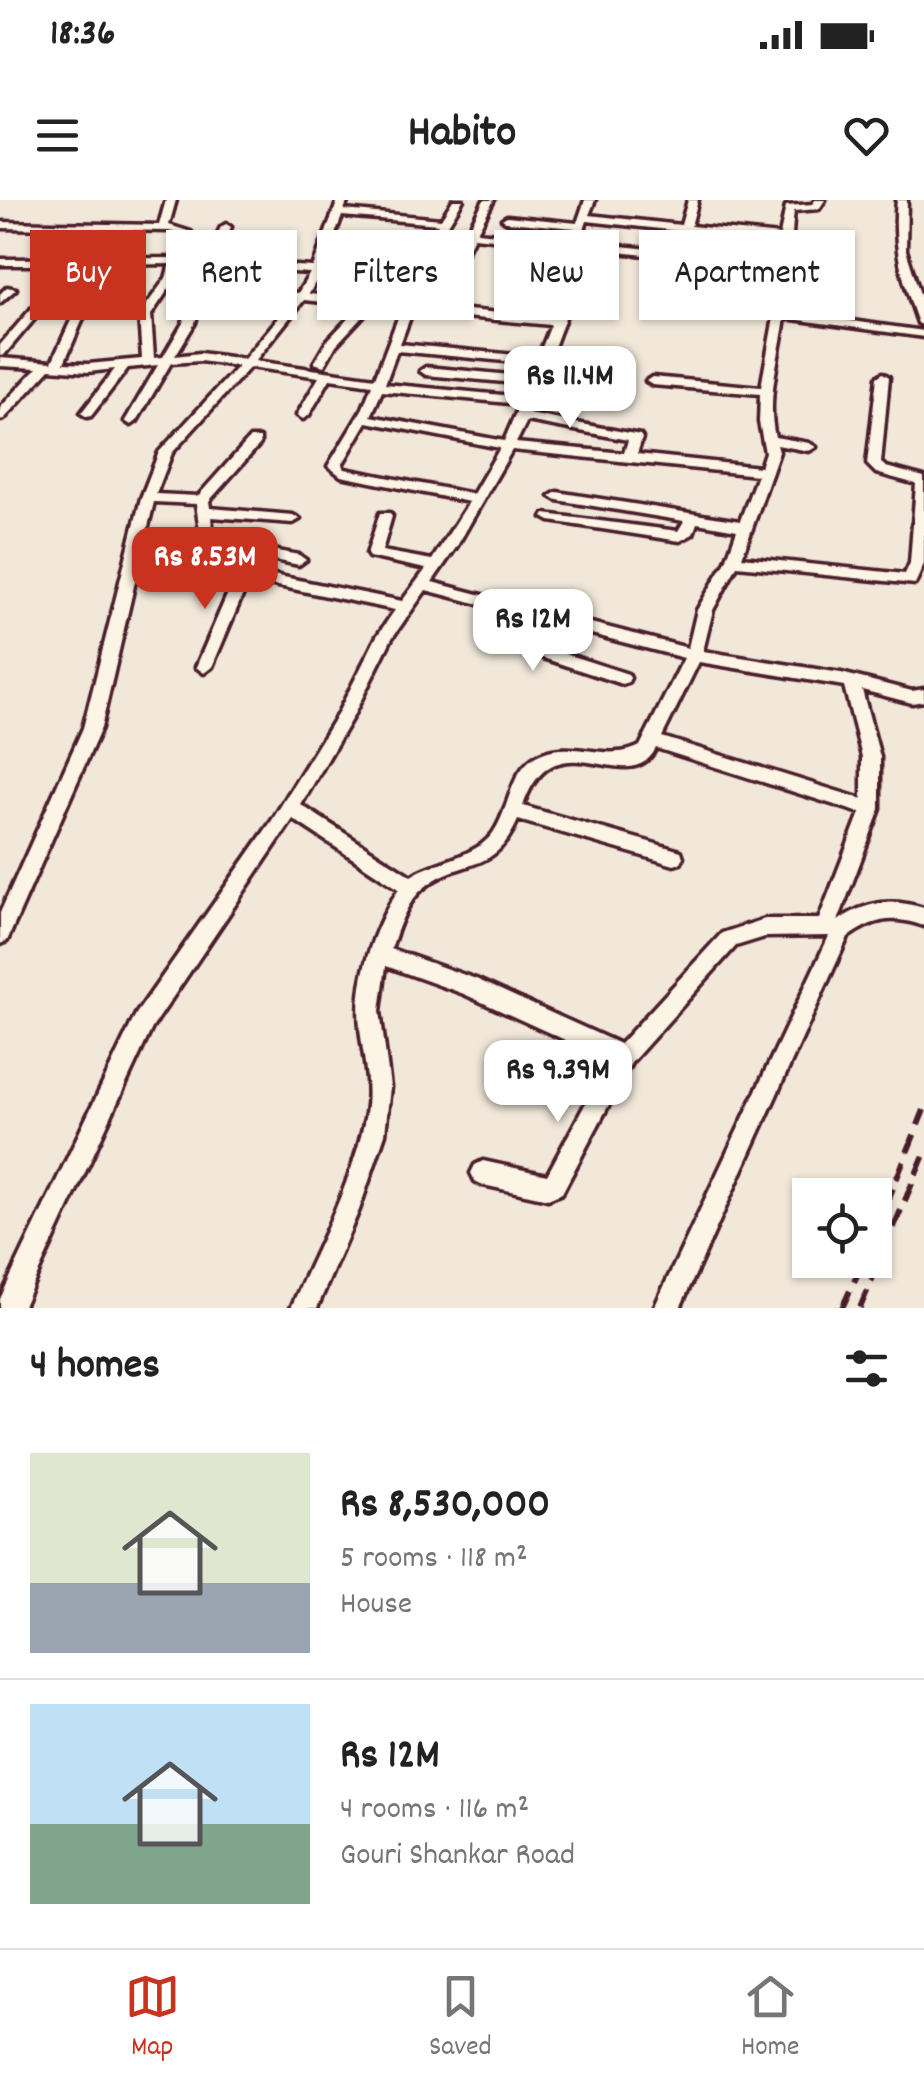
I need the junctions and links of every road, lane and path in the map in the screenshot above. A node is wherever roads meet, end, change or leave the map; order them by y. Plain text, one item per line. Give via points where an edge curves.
1 (171, 200) edge
2 (458, 200) edge
3 (489, 200) edge
4 (693, 200) edge
5 (820, 200) edge
6 (902, 200) edge
7 (341, 206) edge
8 (505, 224) dead end
9 (0, 225) edge
10 (582, 225) edge
11 (226, 226) dead end
12 (162, 228) junction
13 (685, 229) junction
14 (174, 230) edge
15 (224, 230) edge
16 (330, 230) edge
17 (474, 230) edge
18 (695, 230) edge
19 (786, 230) edge
20 (474, 234) edge
21 (639, 237) edge
22 (0, 262) edge
23 (30, 262) edge
24 (317, 271) edge
25 (166, 287) edge
26 (10, 289) dead end
27 (297, 295) edge
28 (302, 295) junction
29 (0, 300) edge
30 (474, 314) edge
31 (30, 316) edge
32 (73, 320) edge
33 (189, 320) edge
34 (402, 320) edge
35 (779, 320) edge
36 (841, 320) edge
37 (557, 322) junction
38 (924, 323) edge
39 (924, 334) edge
40 (392, 346) junction
41 (0, 352) edge
42 (168, 359) junction
43 (542, 361) junction
44 (0, 362) edge
45 (148, 362) junction
46 (247, 363) junction
47 (125, 364) junction
48 (51, 366) junction
49 (323, 369) junction
50 (426, 371) dead end
51 (883, 377) dead end
52 (534, 380) junction
53 (652, 381) dead end
54 (379, 385) junction
55 (766, 390) junction
56 (524, 409) junction
57 (87, 413) dead end
58 (303, 414) dead end
59 (0, 416) edge
60 (364, 418) junction
61 (130, 421) dead end
62 (769, 440) junction
63 (255, 441) dead end
64 (508, 446) junction
65 (808, 447) dead end
66 (628, 458) junction
67 (766, 472) junction
68 (924, 481) edge
69 (557, 496) dead end
70 (148, 498) junction
71 (475, 499) junction
72 (203, 506) junction
73 (385, 516) dead end
74 (692, 516) junction
75 (550, 517) dead end
76 (293, 519) dead end
77 (744, 526) junction
78 (299, 560) dead end
79 (733, 561) junction
80 (438, 566) junction
81 (131, 568) junction
82 (244, 574) junction
83 (425, 585) junction
84 (406, 606) junction
85 (545, 617) junction
86 (694, 655) junction
87 (204, 667) dead end
88 (622, 678) dead end
89 (851, 681) junction
90 (924, 695) edge
91 (651, 740) junction
92 (290, 807) junction
93 (871, 809) junction
94 (513, 811) junction
95 (674, 858) dead end
96 (412, 886) junction
97 (924, 917) edge
98 (0, 935) edge
99 (380, 955) junction
100 (623, 1056) junction
101 (483, 1173) dead end
102 (9, 1308) edge
103 (304, 1308) edge
104 (668, 1308) edge

1 - 12 street
2 - 7 street via 442,227
3 - 17 street
4 - 13 street
5 - 19 street via 816,207 789,208
6 - 38 street via 900,262
7 - 16 street
8 - 10 street
9 - 12 street
10 - 13 street
10 - 20 street
10 - 21 street
10 - 37 street
11 - 15 street
12 - 14 street
13 - 18 street
22 - 23 street
24 - 28 street
25 - 45 street via 145,315
26 - 29 street
27 - 28 street
28 - 46 street
28 - 49 street via 370,303 331,343
30 - 37 street
31 - 41 street
32 - 48 street
33 - 42 street
34 - 40 street
35 - 55 street
36 - 39 street
37 - 43 street
40 - 43 street
40 - 54 street
42 - 45 street
42 - 46 street
42 - 61 street
43 - 52 street
44 - 48 street
45 - 47 street
46 - 49 street
46 - 70 street via 178,435
47 - 48 street
47 - 57 street
48 - 59 street
49 - 54 street
49 - 58 street
50 - 52 street
51 - 68 street via 874,464
52 - 56 street
53 - 55 street
54 - 56 street
54 - 60 street
55 - 62 street
56 - 64 street
56 - 66 street via 636,438
60 - 64 street
60 - 71 street via 336,469
62 - 65 street
62 - 67 street
63 - 72 street
64 - 66 street
64 - 71 street
66 - 67 street
67 - 77 street
68 - 79 street via 910,580
69 - 74 street
70 - 72 street
70 - 81 street
71 - 80 street
72 - 76 street
72 - 78 street via 208,542
73 - 80 street via 374,554
74 - 75 street via 680,536
74 - 77 street
77 - 79 street
79 - 86 street via 705,610
80 - 83 street
81 - 82 street
81 - 98 street via 92,728
82 - 84 street
82 - 87 street
83 - 84 street
83 - 85 street
84 - 92 street
85 - 86 street
85 - 88 street via 532,638 534,649
86 - 89 street
86 - 91 street
89 - 90 street
89 - 93 street via 872,757
91 - 93 street
91 - 94 street via 636,758 544,758
92 - 96 street
92 - 102 street via 144,1022
93 - 100 street via 826,928 765,928 730,939
94 - 95 street
94 - 96 street via 486,852
96 - 99 street
97 - 104 street via 900,908 864,912 841,931
99 - 100 street via 468,986
99 - 103 street via 368,998 380,1078 377,1112 356,1183
100 - 101 street via 554,1185

